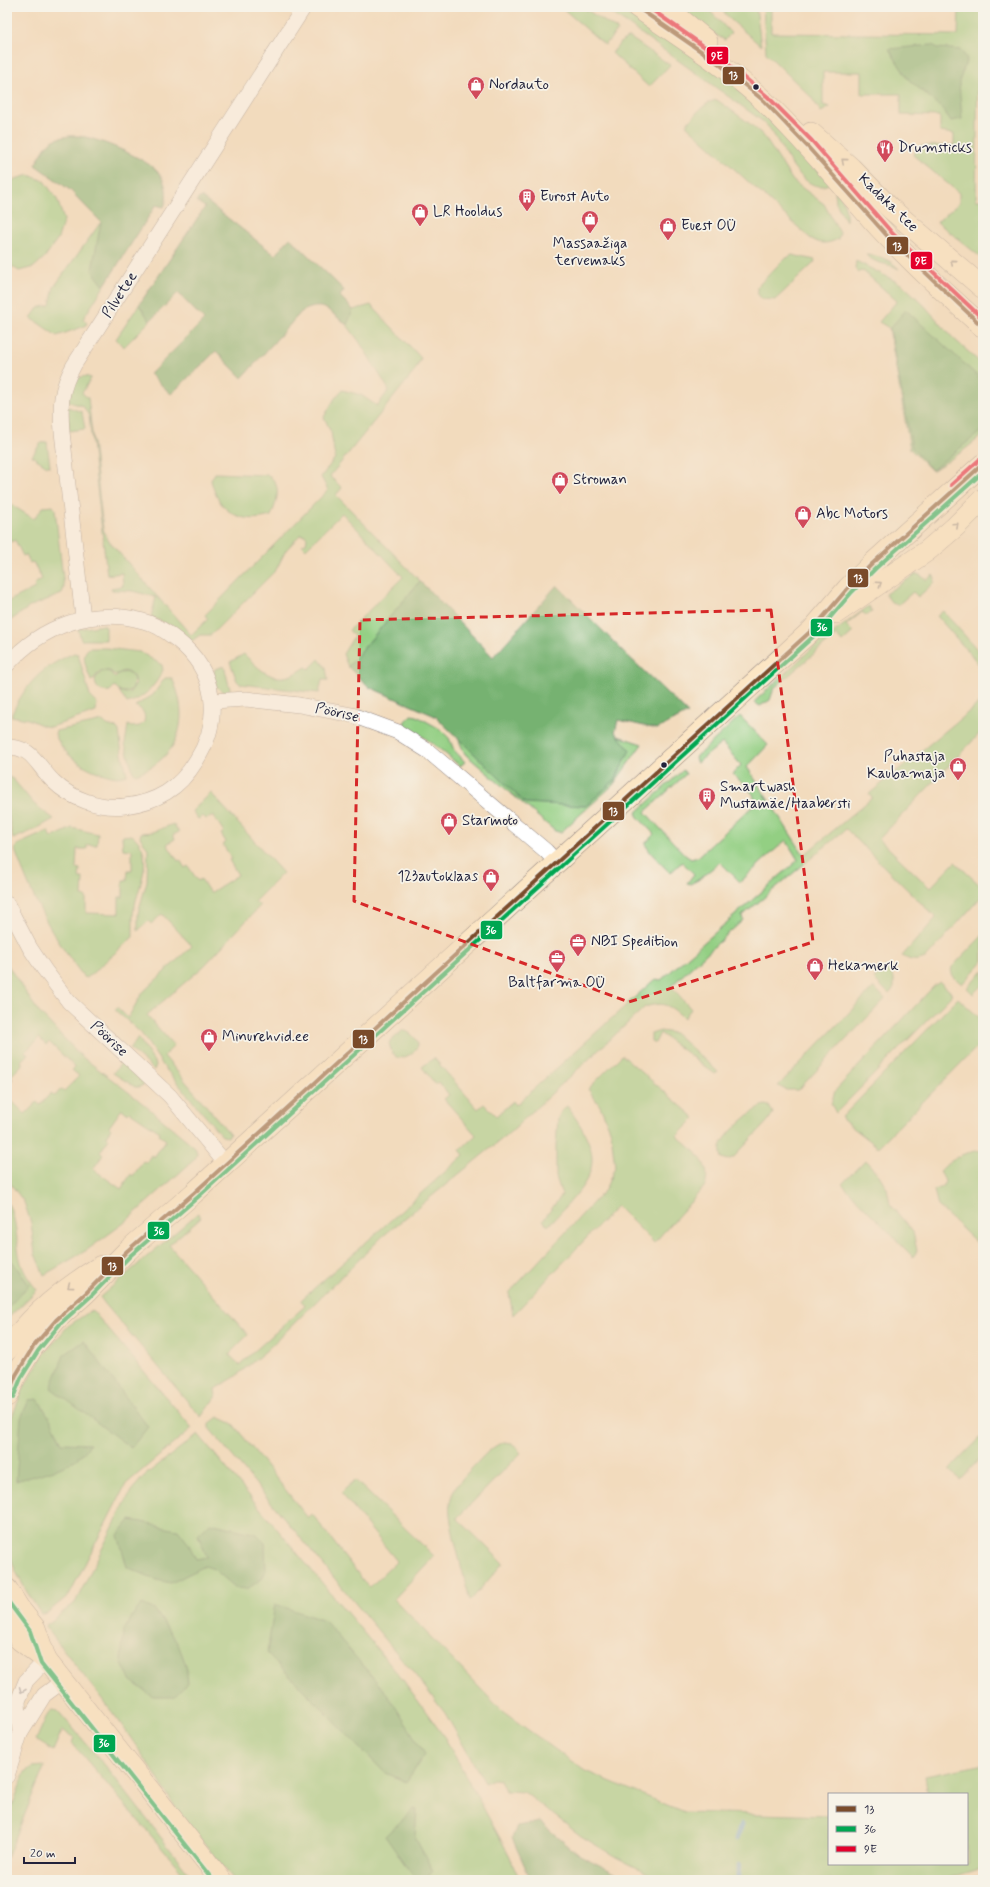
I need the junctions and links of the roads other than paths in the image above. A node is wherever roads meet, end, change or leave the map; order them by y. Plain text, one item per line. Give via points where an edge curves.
1 (304, 7) edge
2 (637, 7) edge
3 (666, 7) edge
4 (983, 288) edge
5 (983, 327) edge
6 (983, 464) edge
7 (983, 499) edge
8 (83, 618) junction
9 (812, 630) junction
10 (7, 665) edge
11 (213, 702) junction
12 (7, 747) edge
13 (557, 863) junction
14 (7, 904) edge
15 (226, 1164) junction
16 (127, 1250) junction
17 (7, 1350) edge
18 (7, 1396) edge
19 (7, 1589) edge
20 (7, 1621) edge
21 (46, 1660) junction
22 (63, 1681) junction
23 (20, 1734) junction
24 (7, 1776) edge
25 (221, 1880) edge

1 - 8 street, Pilvetee via 74,365 63,388 60,402 62,432
2 - 5 main road, Kadaka tee via 730,72 763,100 796,132 935,285
4 -> 3 main road, Kadaka tee via 891,209 851,168 759,84
6 - 9 main road via 872,564
9 -> 7 main road via 928,551
8 - 10 street via 59,625 35,639
8 - 11 street via 116,617 143,621 167,631 186,647 201,665
9 - 13 main road
11 - 12 street via 208,734 202,752 191,770 165,794 148,802 103,806 85,801 68,793 53,781 32,754 21,748
11 - 13 street, Pöörise via 246,699 299,705 352,715 398,732 428,751
13 - 15 main road
14 - 15 street, Pöörise via 30,948 69,1002 170,1096
15 - 16 main road
16 -> 17 main road via 82,1277 43,1307 16,1336
16 - 18 main road via 38,1341 16,1375
19 - 21 main road via 35,1628
20 - 21 main road via 20,1640
21 - 22 main road
21 -> 23 street via 26,1681 18,1701
22 - 23 street via 44,1695
22 - 25 main road
23 - 24 street

